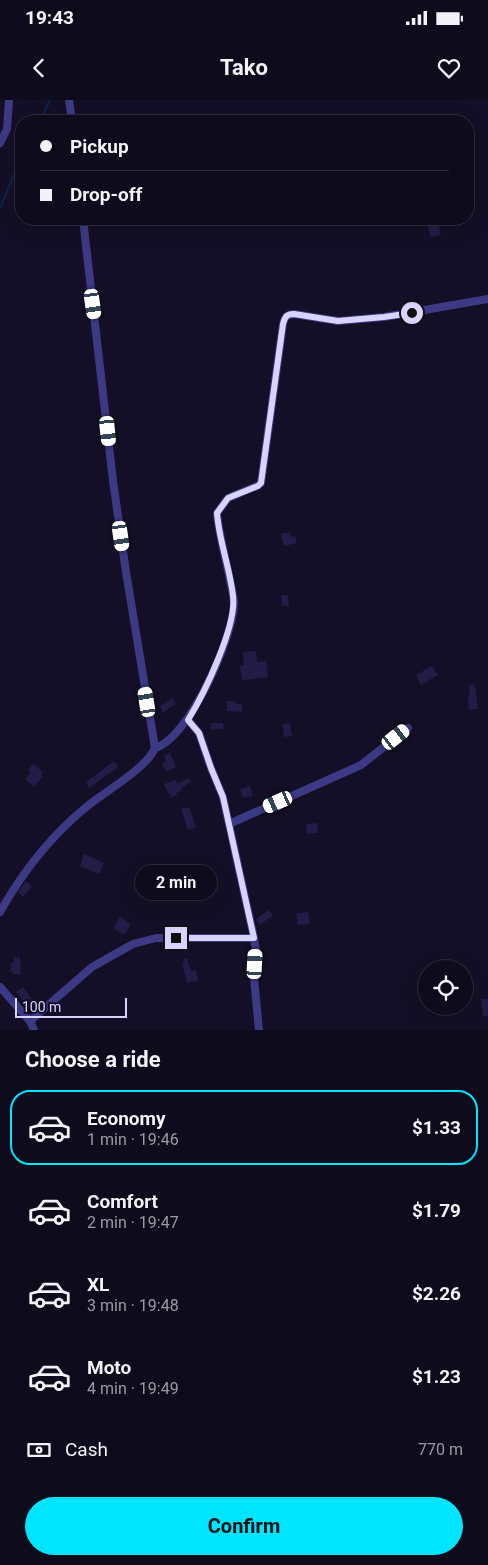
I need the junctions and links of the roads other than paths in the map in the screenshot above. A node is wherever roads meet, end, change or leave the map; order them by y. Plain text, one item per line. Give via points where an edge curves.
1 (9, 100) edge
2 (70, 100) edge
3 (71, 115) edge
4 (0, 143) edge
5 (84, 225) edge
6 (488, 299) edge
7 (188, 720) junction
8 (408, 728) dead end
9 (155, 748) junction
10 (229, 824) junction
11 (0, 912) edge
12 (254, 938) junction
13 (0, 987) edge
14 (30, 1021) junction
15 (34, 1030) edge
16 (259, 1030) edge

1 - 4 street via 7,129
2 - 3 street
5 - 9 street via 113,481
6 - 7 street via 384,317 338,321 294,314 285,317 261,483 228,498 217,513 233,596 233,612 227,637
7 - 9 street via 163,745
7 - 10 street via 199,733 223,797
8 - 10 street via 361,765
9 - 11 street via 148,760 85,808 56,835 38,855
10 - 12 street
12 - 14 street via 156,938 133,944 92,967
12 - 16 street
13 - 14 street
14 - 15 street

